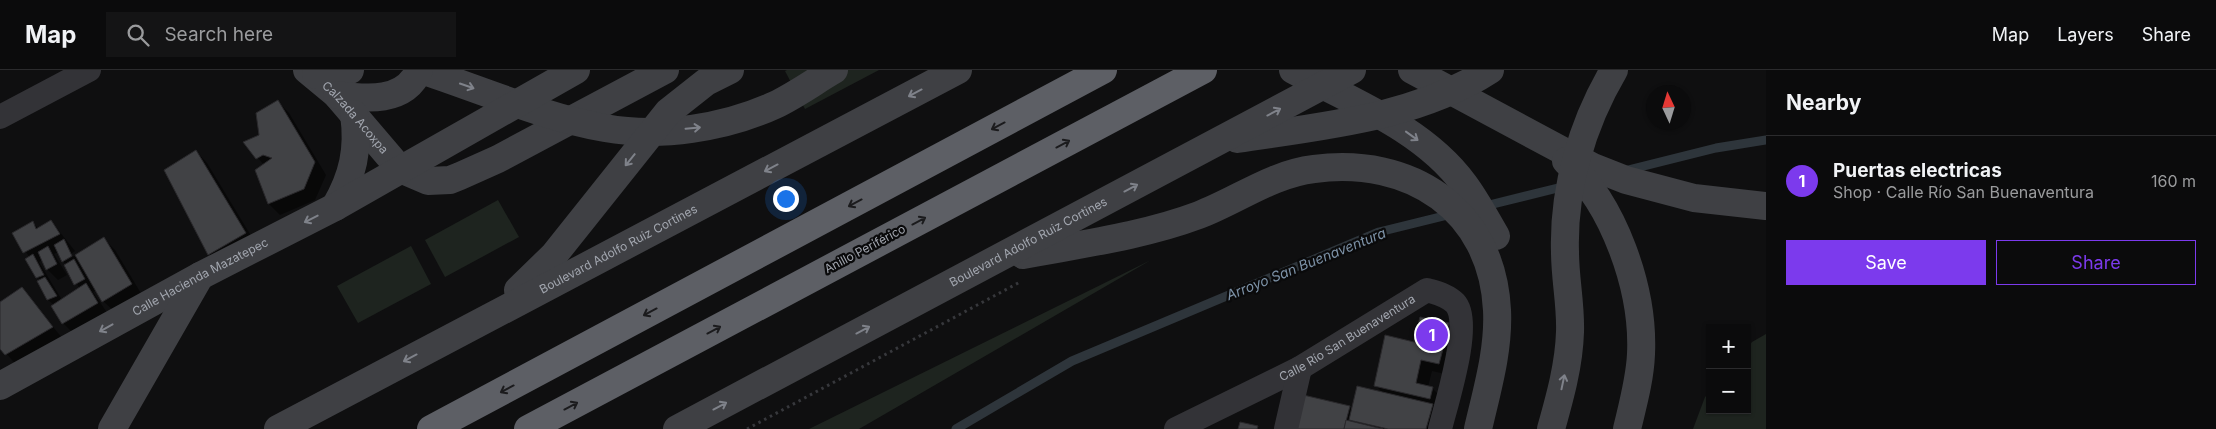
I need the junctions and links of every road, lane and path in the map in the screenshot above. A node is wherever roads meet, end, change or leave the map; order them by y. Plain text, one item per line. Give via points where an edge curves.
1 (89, 70) edge
2 (350, 70) edge
3 (420, 70) edge
4 (665, 70) edge
5 (730, 70) edge
6 (834, 70) edge
7 (958, 70) edge
8 (1103, 70) edge
9 (1203, 70) edge
10 (1293, 70) edge
11 (1352, 70) edge
12 (1412, 70) edge
13 (1490, 70) edge
14 (1614, 70) edge
15 (571, 71) edge
16 (311, 72) edge
17 (346, 105) junction
18 (0, 117) edge
19 (1538, 137) junction
20 (1216, 143) junction
21 (400, 169) junction
22 (1766, 206) edge
23 (335, 207) junction
24 (994, 261) junction
25 (200, 276) junction
26 (1021, 282) dead end
27 (448, 338) junction
28 (1300, 368) junction
29 (0, 386) edge
30 (112, 429) edge
31 (278, 429) edge
32 (431, 429) edge
33 (528, 429) edge
34 (677, 429) edge
35 (747, 429) edge
36 (1176, 429) edge
37 (1286, 429) edge
38 (1440, 429) edge
39 (1478, 429) edge
40 (1496, 429) edge
41 (1551, 429) edge
42 (1628, 429) edge

1 - 18 street
2 - 16 main road via 339,75
3 -> 6 main road via 575,122 637,131 702,127 740,118 776,104
3 - 17 main road via 406,87 389,96
4 - 21 main road via 498,159 450,180 428,180
5 -> 27 main road via 706,82 668,112 554,255 528,282 490,313
7 -> 27 main road, Boulevard Adolfo Ruiz Cortines
8 -> 32 highway
33 -> 9 highway, Anillo Periférico
10 -> 40 main road via 1400,127 1433,151 1464,183 1492,230 1511,281 1516,328
20 -> 11 main road, Boulevard Adolfo Ruiz Cortines
12 - 19 main road
13 - 20 main road via 1451,91 1370,116
41 -> 14 main road via 1564,384 1569,341 1570,306 1565,253 1568,202 1586,129
15 - 21 main road, Calle Hacienda Mazatepec
16 - 17 main road, Calzada Acoxpa
17 - 21 main road, Calzada Acoxpa
17 - 23 main road via 357,141 353,168
19 - 22 main road via 1593,167 1660,190 1694,198
19 - 42 main road via 1580,173 1593,191 1620,238 1629,267 1641,335 1638,379
24 -> 20 main road, Boulevard Adolfo Ruiz Cortines
21 - 23 main road, Calle Hacienda Mazatepec
23 -> 25 main road, Calle Hacienda Mazatepec
34 -> 24 main road, Boulevard Adolfo Ruiz Cortines
24 - 39 main road via 1176,222 1199,215 1294,172 1339,166 1393,174 1441,196 1468,224 1484,252 1495,288 1497,312 1493,366
25 -> 29 main road, Calle Hacienda Mazatepec
25 - 30 main road
26 - 35 path
27 -> 31 main road, Boulevard Adolfo Ruiz Cortines
28 - 36 street, Calle Río San Buenaventura
28 - 37 street
28 - 38 street, Calle Río San Buenaventura via 1427,290 1442,294 1456,304 1461,320 1461,339

